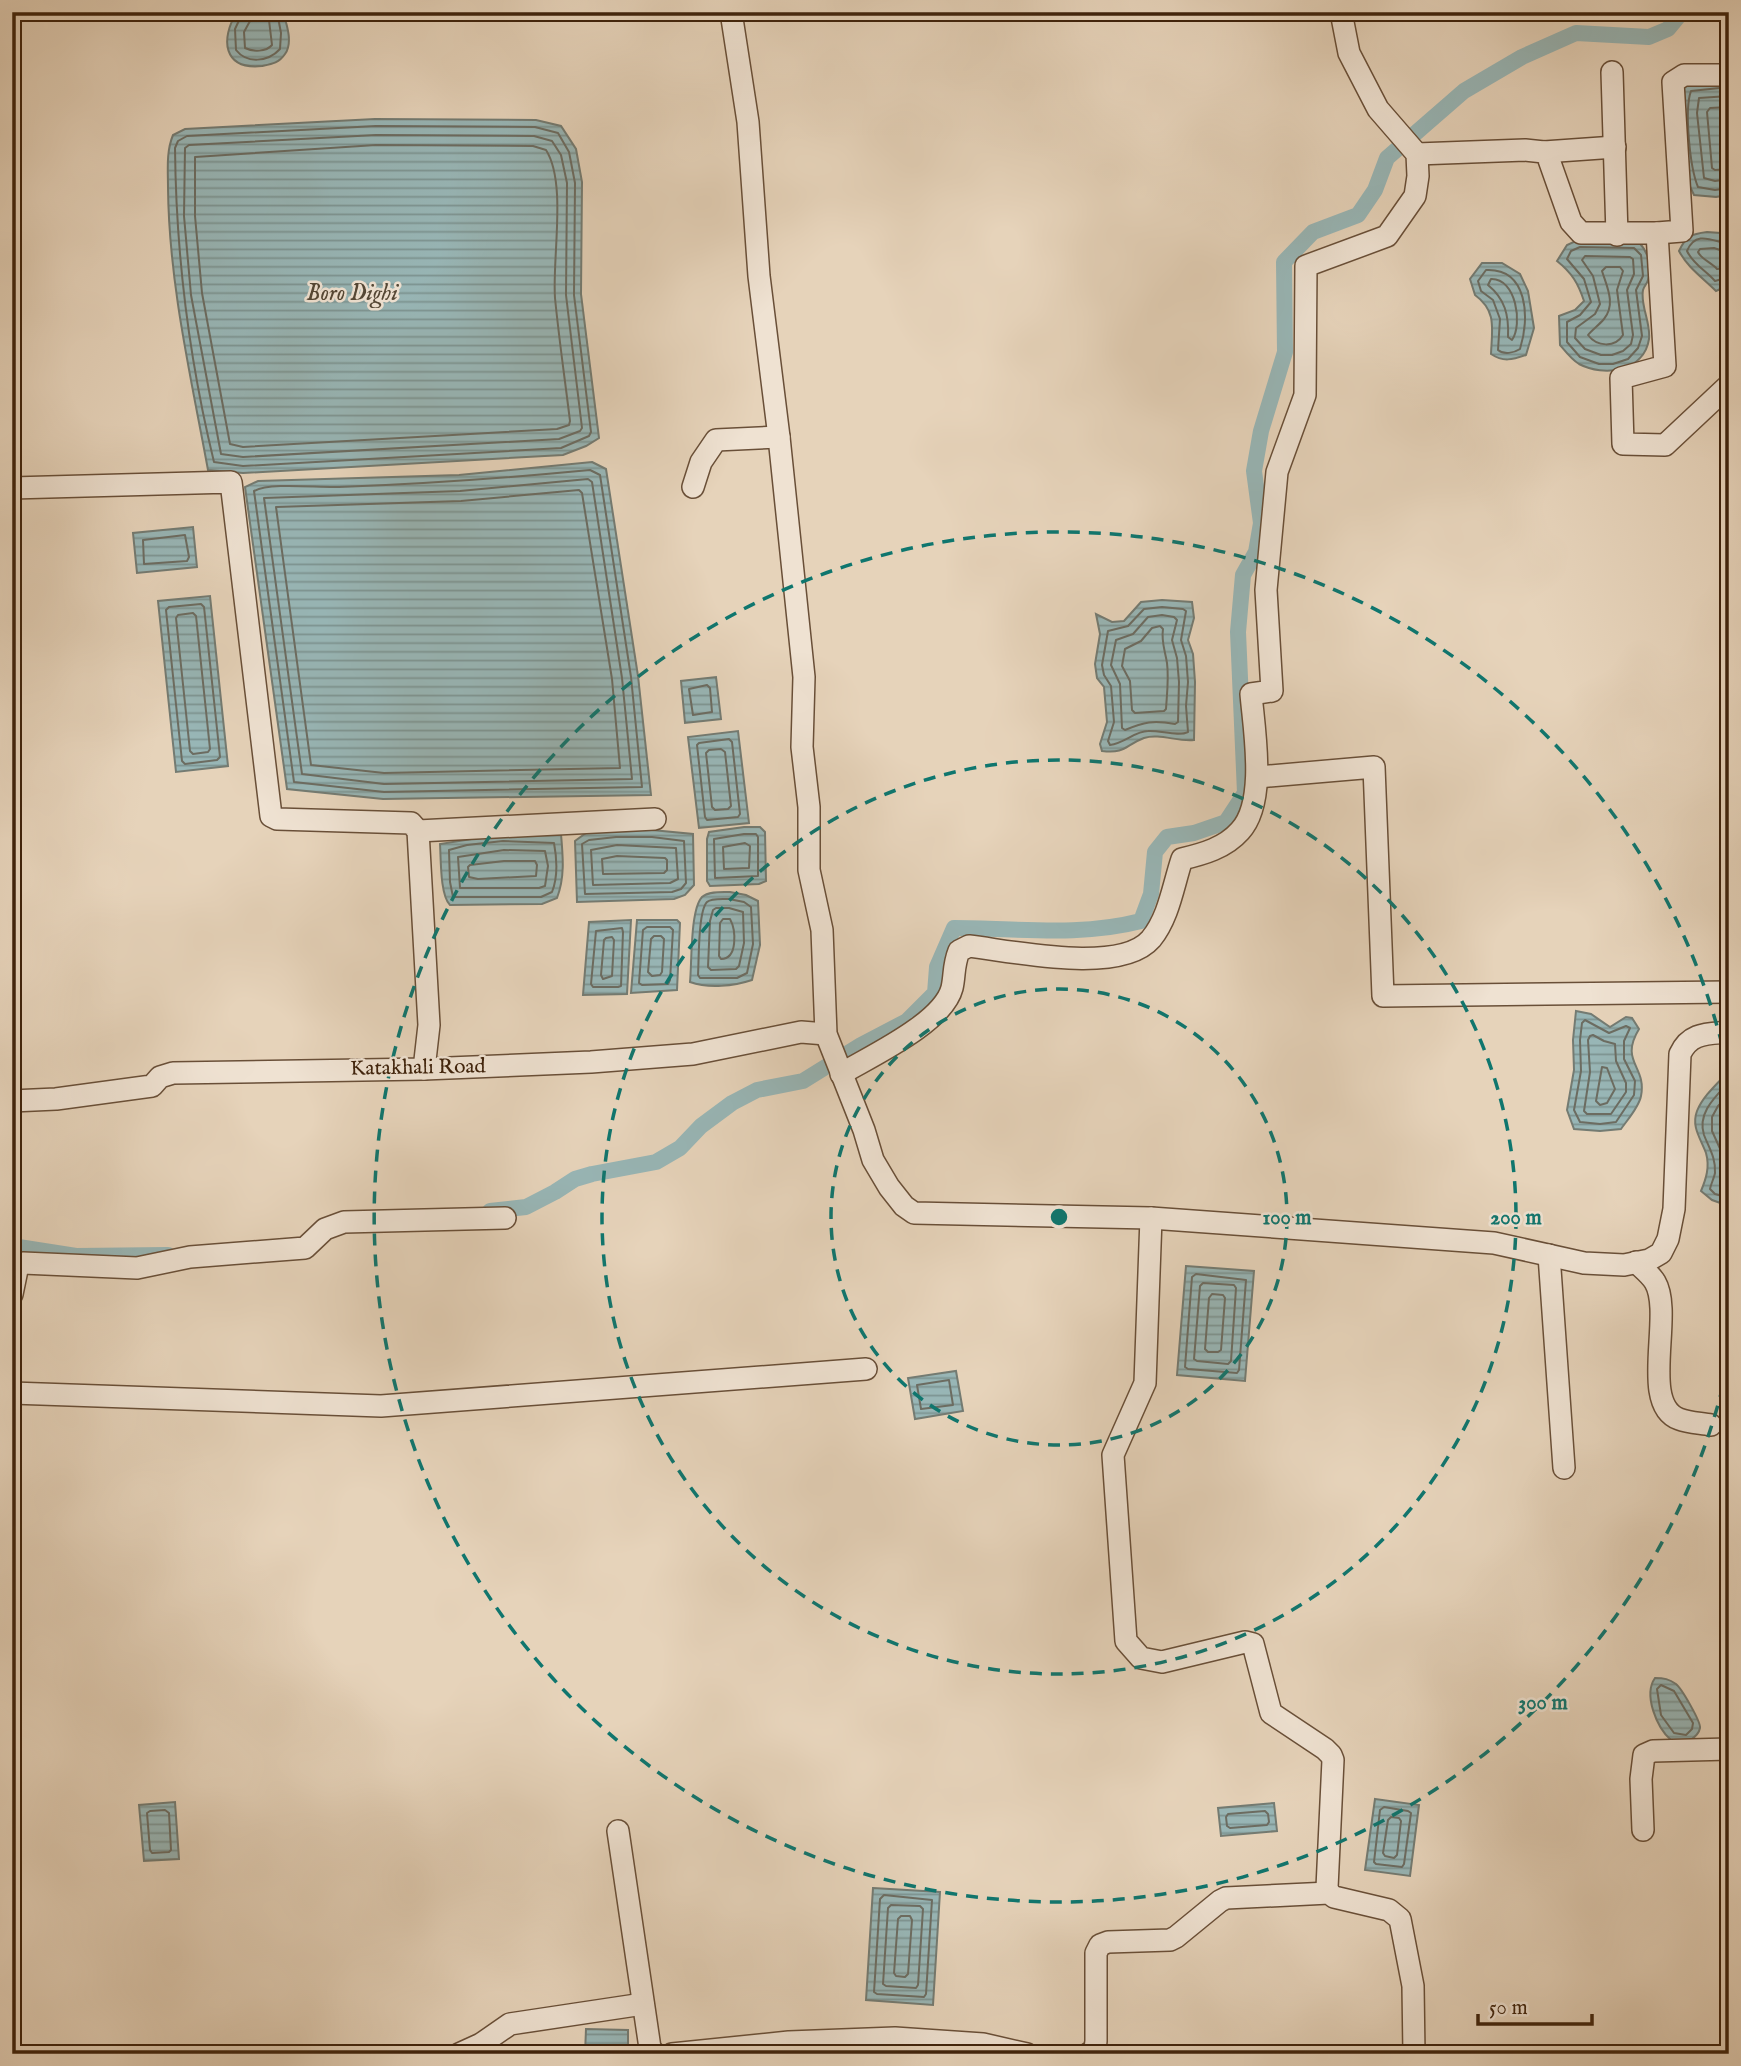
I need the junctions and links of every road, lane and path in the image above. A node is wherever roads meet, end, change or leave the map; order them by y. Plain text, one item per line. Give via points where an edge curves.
1 (731, 12) edge
2 (1342, 12) edge
3 (1612, 72) dead end
4 (1729, 75) edge
5 (1615, 147) junction
6 (1544, 152) junction
7 (1417, 154) junction
8 (1657, 233) junction
9 (1617, 235) junction
10 (1729, 385) edge
11 (779, 437) junction
12 (692, 487) dead end
13 (12, 488) edge
14 (1258, 777) junction
15 (655, 818) dead end
16 (418, 831) junction
17 (1729, 992) edge
18 (1729, 1032) edge
19 (826, 1034) junction
20 (424, 1069) junction
21 (841, 1074) junction
22 (12, 1101) edge
23 (505, 1218) dead end
24 (1151, 1218) junction
25 (1549, 1255) junction
26 (1636, 1262) junction
27 (12, 1294) edge
28 (866, 1369) dead end
29 (12, 1393) edge
30 (1711, 1425) dead end
31 (1564, 1468) dead end
32 (1729, 1749) edge
33 (1643, 1830) dead end
34 (618, 1831) dead end
35 (1329, 1893) junction
36 (643, 2004) junction
37 (681, 2053) edge
38 (459, 2054) edge
39 (655, 2054) edge
40 (1027, 2054) edge
41 (1088, 2054) edge
42 (1414, 2054) edge

1 - 11 street via 748,122 759,276
2 - 7 street via 1349,53 1378,109
3 - 5 street
4 - 8 street via 1685,75 1673,82 1682,231
5 - 6 street
5 - 9 street
6 - 7 street
6 - 9 street via 1575,229
7 - 14 street via 1415,196 1387,236 1306,266 1305,395 1277,472 1266,590 1272,691 1251,694
8 - 9 street
8 - 10 street via 1665,366 1620,378 1623,444 1665,445
11 - 12 street via 716,440
11 - 19 street via 804,677 802,747 809,807 809,870 822,930
13 - 16 street via 231,482 271,816 411,823
14 - 17 street via 1374,767 1383,996
14 - 21 street via 1254,804 1241,831 1210,852 1182,859 1163,919 1139,949 1114,958 1087,959 969,946 959,951 952,990 938,1011 912,1034
15 - 16 street
16 - 20 street via 429,1025
18 - 26 street via 1699,1035 1685,1043 1668,1239 1661,1252
19 - 20 street, Katakhali Road via 801,1032 694,1054
19 - 21 street
20 - 22 street, Katakhali Road via 173,1073 152,1086
21 - 24 street via 873,1160 904,1206 914,1213
23 - 27 street via 344,1222 325,1229 305,1248 190,1257 137,1268 23,1263 18,1265
24 - 25 street via 1494,1243
24 - 35 street via 1145,1383 1113,1455 1126,1641 1141,1658 1162,1662 1245,1642 1253,1644 1271,1713 1325,1749 1333,1760
25 - 26 street via 1584,1264
25 - 31 street
26 - 30 street via 1655,1282 1661,1307 1658,1372 1663,1404 1677,1419
28 - 29 street via 381,1406
32 - 33 street via 1644,1755
34 - 36 street
35 - 41 street via 1226,1898 1170,1940 1100,1945 1096,1952 1096,2041
35 - 42 street via 1389,1910 1400,1919 1413,1986
36 - 38 street via 510,2024
36 - 39 street
37 - 40 street via 802,2041 895,2038 983,2044

